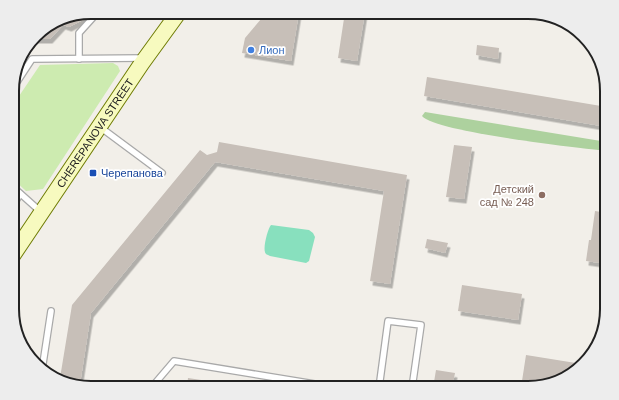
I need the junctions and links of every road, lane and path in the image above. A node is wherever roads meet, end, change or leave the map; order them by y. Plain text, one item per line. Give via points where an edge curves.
1 (92, 19) edge
2 (174, 19) edge
3 (145, 58) junction
4 (78, 59) junction
5 (21, 76) edge
6 (100, 127) junction
7 (162, 173) dead end
8 (20, 194) edge
9 (41, 213) junction
10 (19, 246) edge
11 (51, 311) dead end
12 (43, 363) edge
13 (157, 381) edge
14 (298, 381) edge
15 (380, 381) edge
16 (413, 381) edge

1 - 4 lane via 79,33
2 - 3 main road, CHEREPANOVA STREET
3 - 4 lane
3 - 6 main road, CHEREPANOVA STREET
4 - 5 lane via 32,59
6 - 7 lane
6 - 9 main road, CHEREPANOVA STREET
8 - 9 lane
9 - 10 main road, CHEREPANOVA STREET
11 - 12 lane
13 - 14 lane via 174,360
15 - 16 lane via 388,321 421,325

